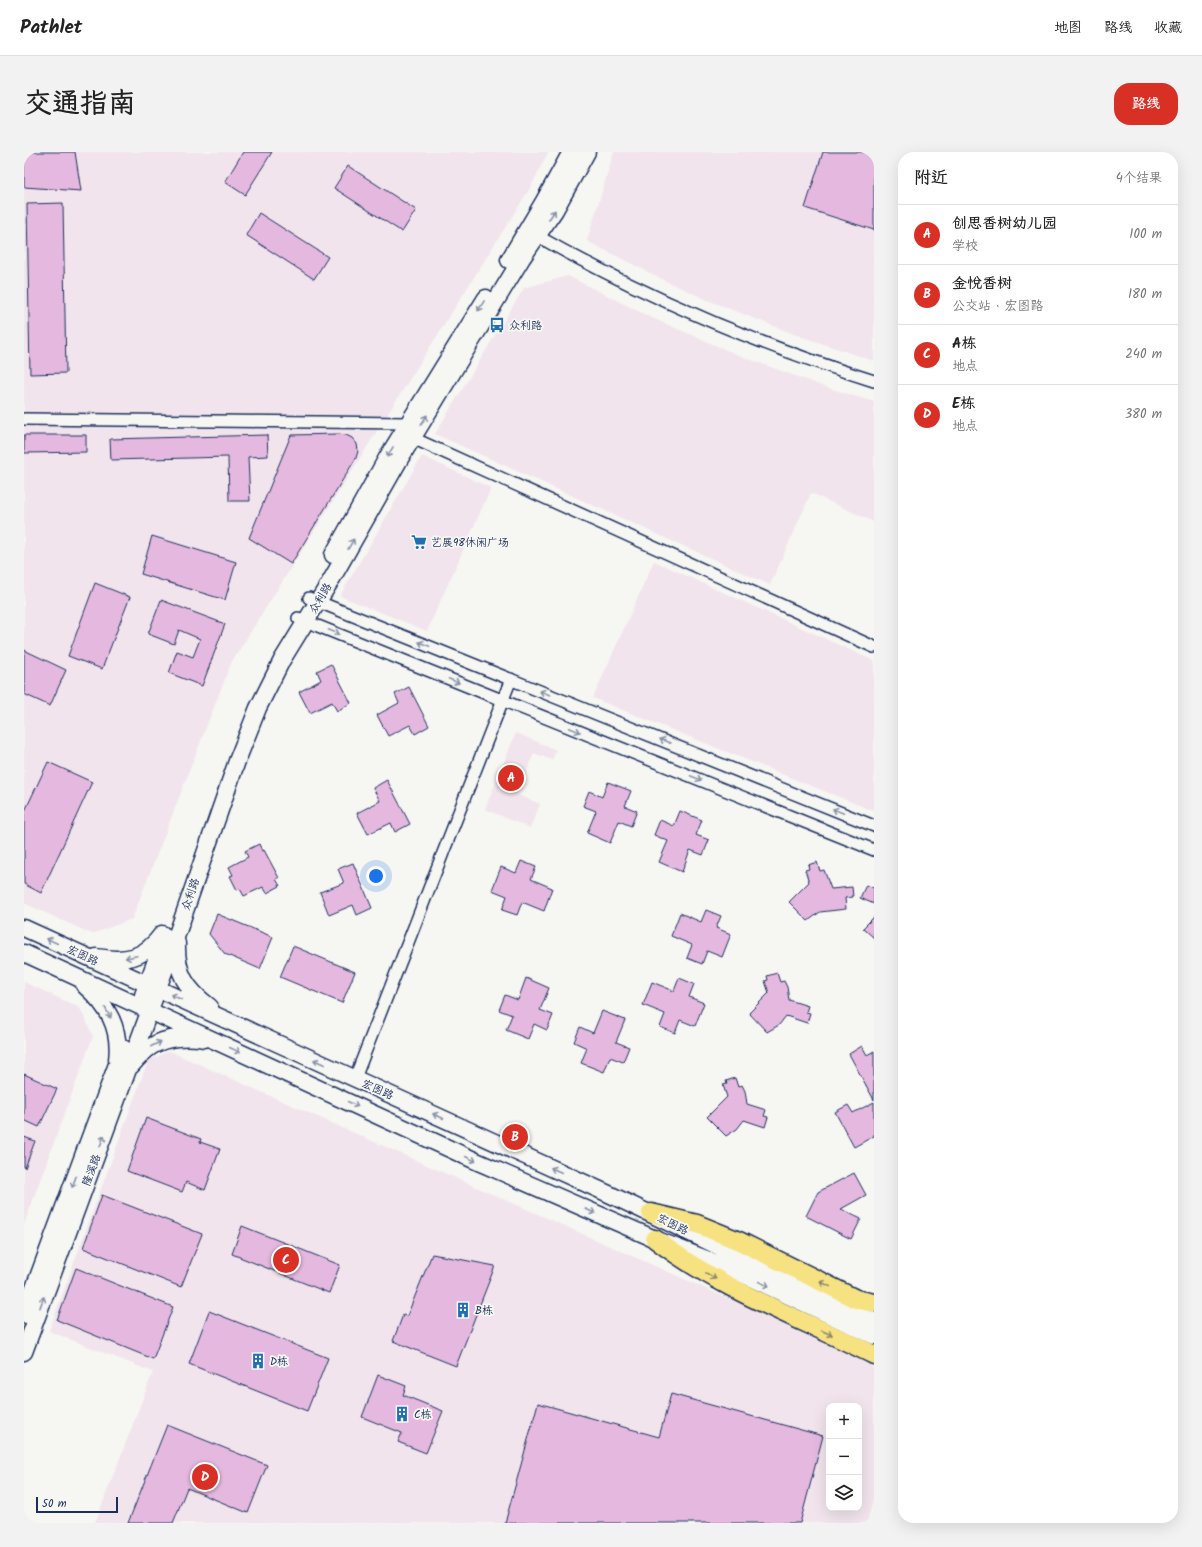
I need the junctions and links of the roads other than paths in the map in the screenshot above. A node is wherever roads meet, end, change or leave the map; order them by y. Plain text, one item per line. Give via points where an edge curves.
1 (571, 152) edge
2 (586, 152) edge
3 (532, 233) junction
4 (874, 381) edge
5 (24, 419) edge
6 (408, 431) junction
7 (313, 599) junction
8 (302, 620) junction
9 (874, 647) edge
10 (511, 679) junction
11 (503, 700) junction
12 (874, 826) edge
13 (874, 850) edge
14 (173, 927) junction
15 (24, 928) edge
16 (24, 953) edge
17 (81, 954) junction
18 (72, 975) junction
19 (152, 987) junction
20 (144, 1008) junction
21 (229, 1022) junction
22 (216, 1042) junction
23 (122, 1068) junction
24 (355, 1078) junction
25 (651, 1213) junction
26 (655, 1239) junction
27 (730, 1260) junction
28 (874, 1303) edge
29 (24, 1316) edge
30 (874, 1321) edge
31 (874, 1336) edge
32 (24, 1352) edge
33 (870, 1352) edge

1 - 3 street, 众利路
3 -> 2 street, 众利路 via 554,210
3 - 4 street via 619,280 702,319 788,353
3 - 6 street, 众利路
5 - 6 street
6 - 7 street, 众利路
6 - 9 street
7 - 8 street, 众利路
10 -> 7 street
8 -> 11 street
8 - 14 street, 众利路 via 276,658 241,726
10 - 11 street
12 -> 10 street
11 -> 13 street
11 - 24 street
14 -> 17 street via 141,955 107,958
14 - 19 street, 众利路
14 - 21 street via 179,970 187,985 201,1000
17 -> 15 street, 宏图路
16 - 18 street, 宏图路
17 - 19 street, 宏图路
18 - 20 street, 宏图路
18 -> 23 street via 93,993 107,1011 117,1031
19 - 20 street, 隆溪路
21 -> 19 street, 宏图路
20 - 22 street, 宏图路
20 - 23 street, 隆溪路
24 -> 21 street, 宏图路
23 -> 22 street via 165,1040 199,1038
22 -> 26 street, 宏图路 via 476,1161
23 -> 29 street, 隆溪路
32 -> 23 street, 隆溪路
25 -> 24 street, 宏图路
25 - 27 street, 宏图路
28 -> 25 main road via 856,1299 739,1241 697,1224
26 - 27 street, 宏图路
26 -> 33 main road via 678,1257 720,1282
27 - 30 street
27 -> 31 street

